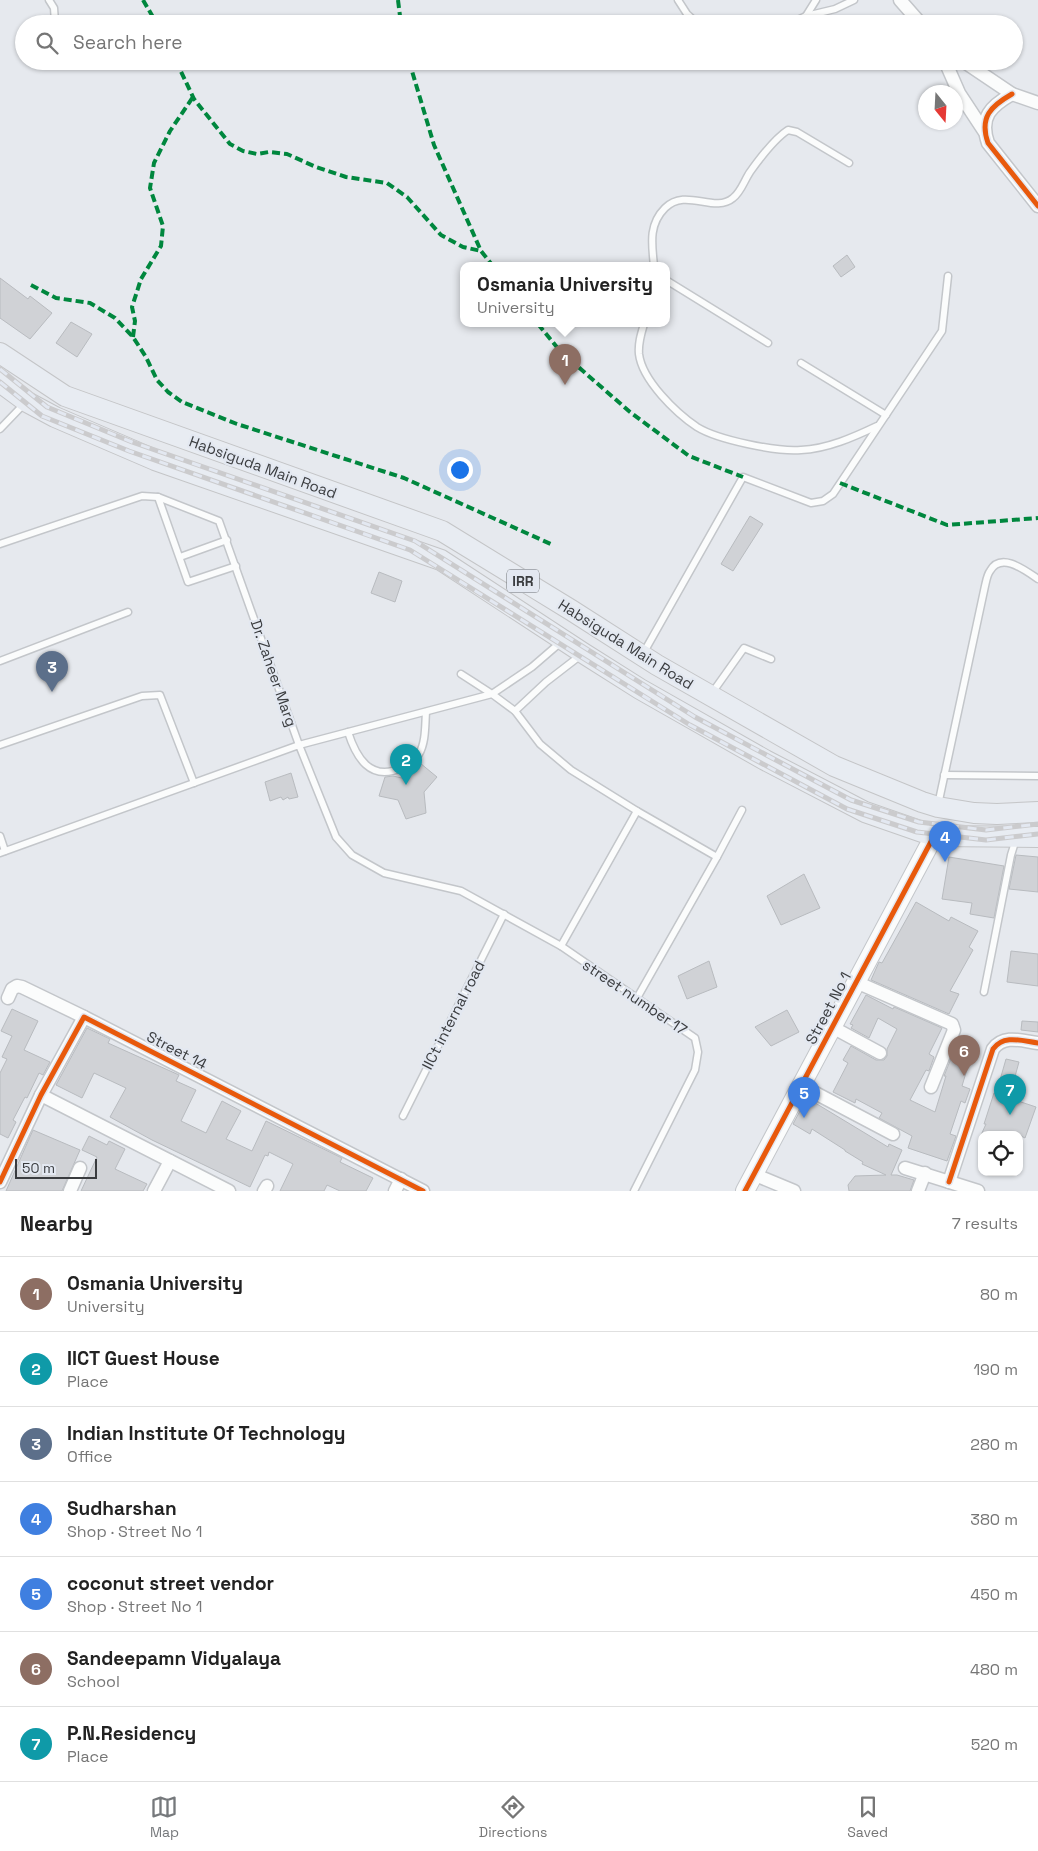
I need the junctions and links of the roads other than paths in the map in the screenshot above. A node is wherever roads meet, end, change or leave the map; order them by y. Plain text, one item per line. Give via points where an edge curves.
1 (49, 0) edge
2 (678, 0) edge
3 (816, 0) edge
4 (854, 0) edge
5 (900, 0) edge
6 (54, 15) edge
7 (688, 15) edge
8 (807, 15) edge
9 (810, 15) edge
10 (913, 15) edge
11 (949, 70) edge
12 (976, 70) edge
13 (1012, 94) junction
14 (1038, 103) edge
15 (984, 131) junction
16 (849, 163) dead end
17 (1038, 206) edge
18 (654, 262) edge
19 (948, 276) dead end
20 (670, 282) edge
21 (643, 327) edge
22 (768, 342) dead end
23 (0, 353) edge
24 (801, 363) dead end
25 (0, 382) edge
26 (27, 402) junction
27 (886, 415) junction
28 (878, 426) junction
29 (0, 429) edge
30 (158, 497) junction
31 (423, 525) junction
32 (227, 540) junction
33 (0, 544) edge
34 (412, 550) junction
35 (180, 557) junction
36 (236, 566) junction
37 (1038, 579) edge
38 (128, 612) dead end
39 (564, 640) junction
40 (583, 654) junction
41 (642, 656) junction
42 (771, 659) dead end
43 (0, 661) edge
44 (461, 674) dead end
45 (492, 694) junction
46 (710, 696) junction
47 (515, 711) junction
48 (426, 712) junction
49 (348, 732) junction
50 (780, 737) junction
51 (0, 745) edge
52 (299, 745) junction
53 (765, 760) junction
54 (944, 775) junction
55 (1038, 776) edge
56 (194, 783) junction
57 (938, 807) junction
58 (742, 810) dead end
59 (637, 811) junction
60 (1038, 812) edge
61 (0, 836) edge
62 (934, 836) junction
63 (1016, 837) junction
64 (1038, 837) edge
65 (3, 852) edge
66 (716, 857) junction
67 (504, 914) junction
68 (561, 946) junction
69 (856, 982) junction
70 (984, 992) dead end
71 (8, 998) dead end
72 (636, 998) junction
73 (84, 1017) junction
74 (832, 1027) junction
75 (1038, 1043) edge
76 (880, 1054) dead end
77 (802, 1086) junction
78 (931, 1087) dead end
79 (41, 1095) junction
80 (403, 1116) dead end
81 (892, 1134) dead end
82 (170, 1161) junction
83 (80, 1168) dead end
84 (905, 1168) dead end
85 (925, 1173) junction
86 (754, 1174) junction
87 (401, 1179) junction
88 (0, 1182) edge
89 (949, 1182) junction
90 (70, 1191) edge
91 (154, 1191) edge
92 (229, 1191) edge
93 (395, 1191) edge
94 (423, 1191) edge
95 (634, 1191) edge
96 (745, 1191) edge
97 (794, 1191) edge
98 (918, 1191) edge
99 (978, 1191) edge

1 - 6 lane
2 - 7 lane
3 - 8 lane
4 - 9 lane
5 - 10 street
11 - 15 street via 959,93
12 - 13 street
13 - 14 street
13 - 15 street via 996,104 986,120
15 - 17 street via 988,143
16 - 18 lane via 797,132 788,130 757,164 732,200 722,203 682,199 662,210 653,226
19 - 27 lane via 942,331
20 - 22 lane
21 - 28 lane via 639,355 646,373 658,392 698,428 764,447 801,450 844,440
23 - 31 main road, Habsiguda Main Road / IRR via 65,396
24 - 27 lane
25 - 26 main road, Habsiguda Main Road / IRR
26 - 29 lane
26 - 34 main road, Habsiguda Main Road / IRR via 155,460
27 - 28 lane
28 - 41 lane via 833,494 823,501 811,503 743,477
30 - 32 lane, Dr. Zaheer Marg via 219,521
30 - 33 lane, Dr. Zaheer Marg via 142,496
30 - 35 lane
31 - 34 main road
31 - 41 main road, Habsiguda Main Road / IRR via 442,531
32 - 35 lane
32 - 36 lane, Dr. Zaheer Marg
34 - 39 main road, Habsiguda Main Road / IRR via 440,560
35 - 36 lane via 188,582
36 - 52 lane, Dr. Zaheer Marg
37 - 54 lane via 1013,563 1000,563 990,570
38 - 43 lane
39 - 40 main road, Habsiguda Main Road / IRR
39 - 45 lane, Dr. Zaheer Marg
40 - 47 lane
40 - 53 main road, Habsiguda Main Road / IRR
41 - 46 main road, Habsiguda Main Road / IRR
42 - 46 lane via 744,648
44 - 45 lane
45 - 47 lane
45 - 48 lane, Dr. Zaheer Marg
46 - 50 main road, Habsiguda Main Road / IRR
47 - 59 lane via 540,744 571,770
48 - 49 lane, Dr. Zaheer Marg
48 - 49 lane via 423,745 418,756 395,771 384,772 365,765 355,752
49 - 52 lane, Dr. Zaheer Marg
50 - 53 main road
50 - 57 main road, Habsiguda Main Road / IRR via 852,774
51 - 56 lane via 142,696 160,695
52 - 56 lane
52 - 67 lane via 336,837 352,855 384,874 461,890
53 - 62 main road, Habsiguda Main Road / IRR via 865,812
54 - 55 lane
54 - 57 lane
56 - 65 lane
57 - 60 main road, Habsiguda Main Road / IRR via 974,813
58 - 66 lane
59 - 66 lane
59 - 68 lane
61 - 65 lane
62 - 63 main road, Habsiguda Main Road / IRR
62 - 69 street, Street No 1
63 - 64 main road, Habsiguda Main Road / IRR
63 - 70 lane
66 - 72 lane
67 - 68 lane
67 - 80 lane, IICt internal road
68 - 72 lane, street number 17
69 - 74 street, Street No 1
69 - 78 street via 952,1024 954,1030
71 - 73 street, Street 14 via 12,989 22,987
72 - 95 lane, street number 17 via 694,1038 698,1052 695,1070
73 - 79 street
73 - 87 street, Street 14
74 - 76 street
74 - 77 street, Street No 1
75 - 89 street via 1006,1039 993,1048
77 - 81 street
77 - 86 street, Street No 1
79 - 82 street
79 - 88 street
82 - 91 street
82 - 92 street
83 - 90 street
84 - 85 street
85 - 89 street
85 - 98 street
86 - 96 street, Street No 1
86 - 97 street
87 - 93 street
87 - 94 street, Street 14
89 - 99 street

